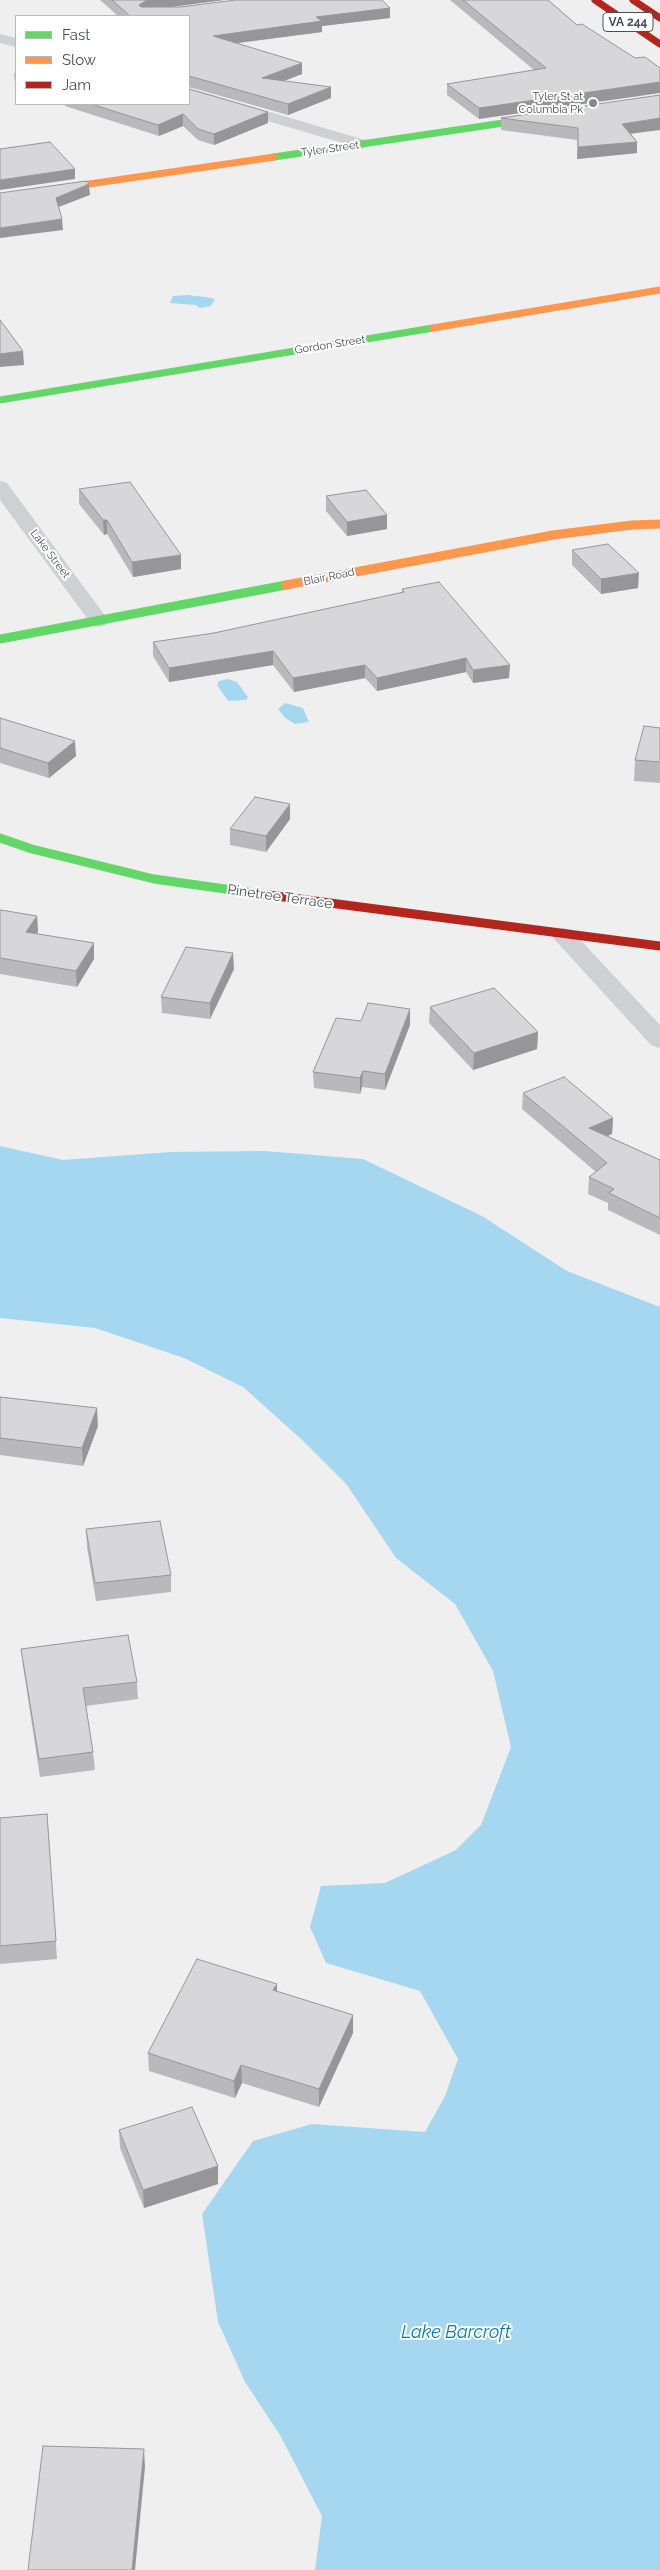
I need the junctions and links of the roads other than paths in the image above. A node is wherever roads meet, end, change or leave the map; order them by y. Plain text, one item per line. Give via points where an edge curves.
1 (595, 0) edge
2 (633, 0) edge
3 (660, 18) edge
4 (15, 34) edge
5 (0, 37) edge
6 (15, 42) edge
7 (660, 44) edge
8 (190, 93) edge
9 (544, 117) edge
10 (362, 144) junction
11 (0, 197) edge
12 (660, 290) edge
13 (0, 400) edge
14 (0, 487) edge
15 (660, 524) edge
16 (100, 621) junction
17 (0, 639) edge
18 (0, 838) edge
19 (563, 935) junction
20 (660, 946) edge
21 (660, 1040) edge

1 - 7 street, VA 244
2 - 3 street, VA 244
4 - 5 street
5 - 6 street
8 - 10 street
9 - 10 street, Tyler Street
10 - 11 street, Tyler Street
12 - 13 street, Gordon Street
14 - 16 street, Lake Street
15 - 16 street, Blair Road via 553,535
16 - 17 street, Blair Road
18 - 19 street, Pinetree Terrace via 154,879
19 - 20 street, Pinetree Terrace
19 - 21 street

